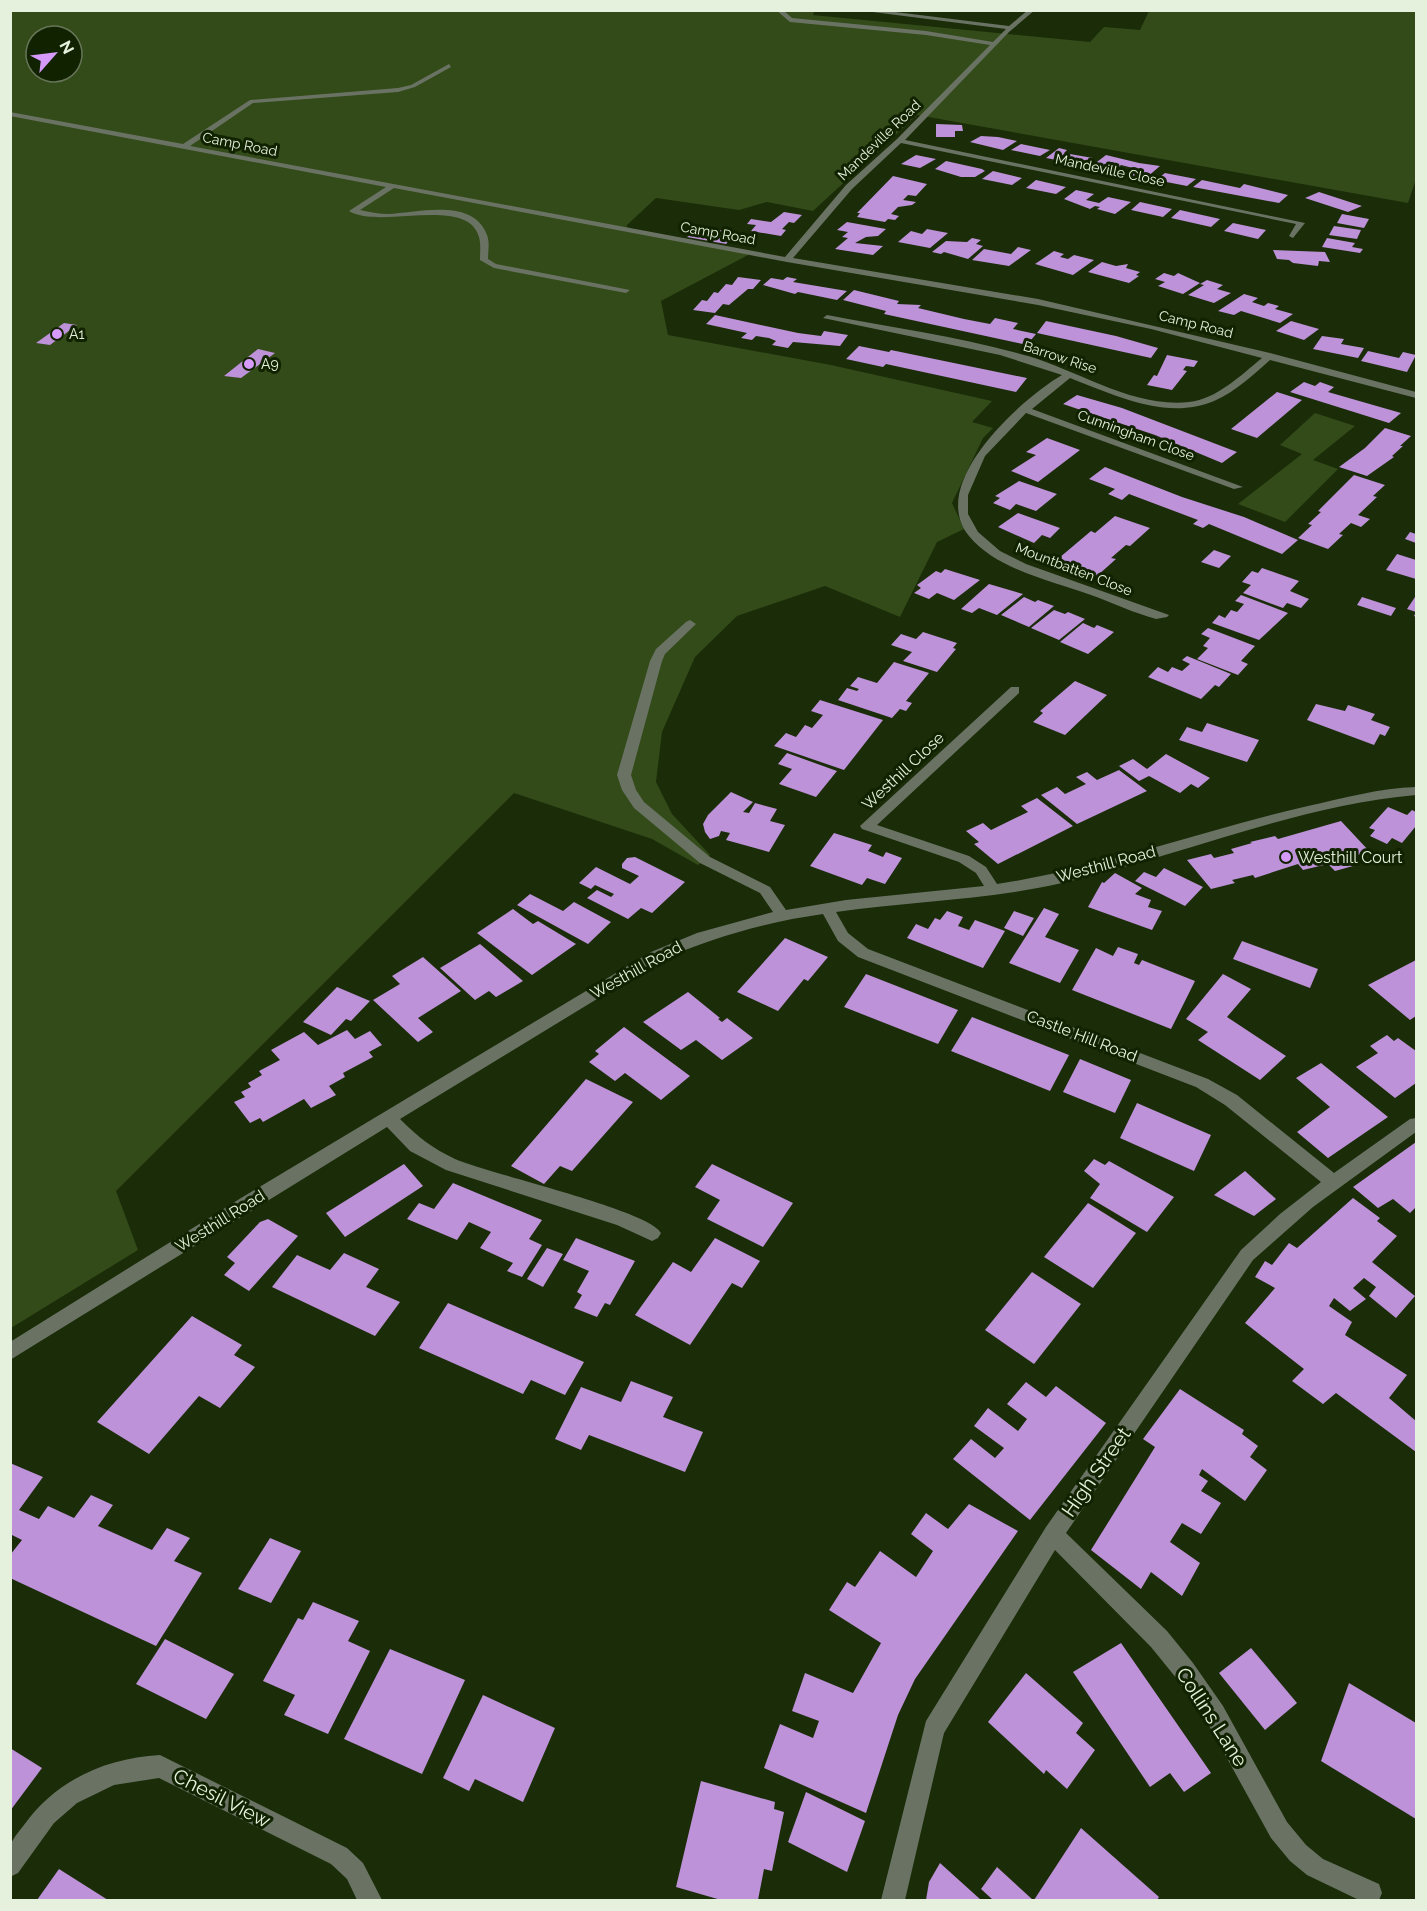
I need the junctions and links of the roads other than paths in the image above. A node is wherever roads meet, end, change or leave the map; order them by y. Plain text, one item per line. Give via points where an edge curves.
1 (779, 10) edge
2 (860, 10) edge
3 (1032, 10) edge
4 (1011, 28) junction
5 (994, 44) junction
6 (449, 66) dead end
7 (10, 114) edge
8 (900, 141) junction
9 (184, 147) junction
10 (393, 186) junction
11 (1293, 236) dead end
12 (787, 260) junction
13 (626, 290) dead end
14 (827, 318) dead end
15 (1270, 356) junction
16 (1070, 374) junction
17 (1416, 395) edge
18 (1026, 410) junction
19 (1238, 487) dead end
20 (1163, 615) dead end
21 (690, 624) dead end
22 (1015, 690) dead end
23 (1416, 791) edge
24 (993, 889) junction
25 (827, 909) junction
26 (783, 916) junction
27 (389, 1118) junction
28 (1416, 1124) edge
29 (1333, 1182) junction
30 (652, 1233) dead end
31 (10, 1352) edge
32 (1053, 1534) junction
33 (10, 1865) edge
34 (1370, 1893) dead end
35 (370, 1900) edge
36 (893, 1900) edge

1 - 5 street via 790,20
2 - 4 street
3 - 4 street, Mandeville Road
4 - 5 street, Mandeville Road
5 - 8 street, Mandeville Road
6 - 9 street via 398,90 252,101
7 - 9 street, Camp Road
8 - 11 street, Mandeville Close via 1303,219
8 - 12 street, Mandeville Road via 843,194
9 - 10 street, Camp Road
10 - 12 street, Camp Road
10 - 13 street via 353,211 384,216 460,215 482,232 484,260 494,266
12 - 15 street, Camp Road via 1038,302
14 - 16 street, Barrow Rise via 1015,356
15 - 16 street, Barrow Rise via 1219,395 1188,405 1139,398
15 - 17 street, Camp Road
16 - 18 street, Mountbatten Close
18 - 19 street, Cunningham Close
18 - 20 street, Mountbatten Close via 990,443 973,468 962,504 973,534 996,554 1022,566
21 - 26 street via 660,652 631,747 624,775 626,783 639,805 705,860 765,890
22 - 24 street, Westhill Close via 867,826 964,859 981,870
23 - 24 street, Westhill Road via 1244,824 1074,875
24 - 25 street, Westhill Road
25 - 26 street, Westhill Road
25 - 29 street, Castle Hill Road via 843,937 863,953 1202,1083 1231,1100
26 - 27 street, Westhill Road via 711,933 656,956
27 - 30 street via 416,1146 452,1166
27 - 31 street, Westhill Road
28 - 29 street, High Street
29 - 32 street, High Street via 1271,1230 1247,1255
32 - 34 street, Collins Lane via 1159,1639 1185,1671 1215,1714 1279,1830 1298,1853 1316,1867
32 - 36 street, High Street via 934,1730
33 - 35 street, Chesil View via 47,1814 66,1798 109,1776 144,1766 160,1766 339,1856 355,1871

